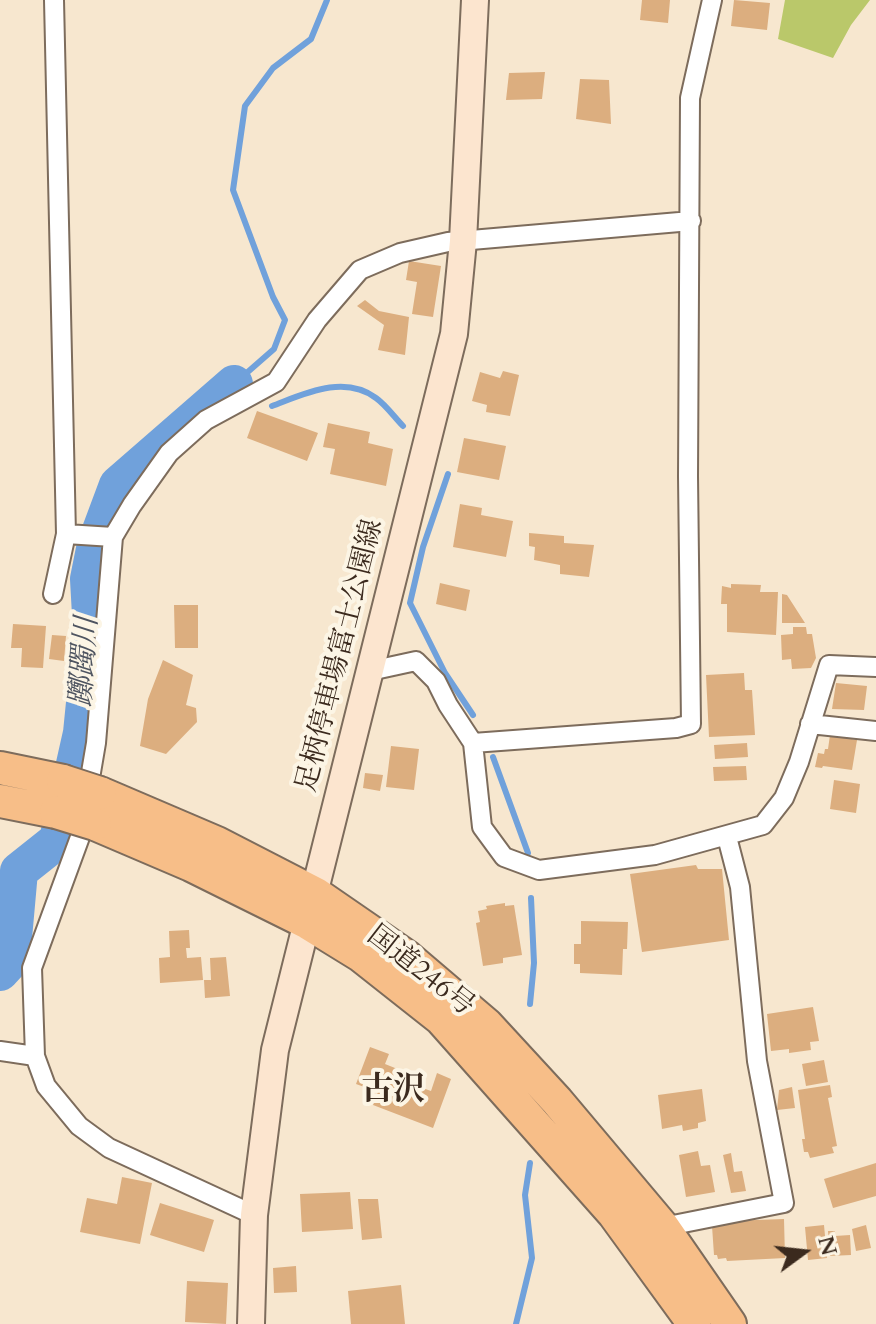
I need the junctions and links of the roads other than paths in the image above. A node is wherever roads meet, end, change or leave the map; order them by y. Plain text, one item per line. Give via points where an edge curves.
1 (54, 0) edge
2 (475, 0) edge
3 (712, 0) edge
4 (691, 221) junction
5 (463, 241) junction
6 (66, 534) junction
7 (113, 537) junction
8 (53, 594) dead end
9 (876, 667) edge
10 (370, 671) junction
11 (810, 724) junction
12 (876, 731) edge
13 (473, 743) junction
14 (0, 768) edge
15 (60, 797) junction
16 (0, 801) edge
17 (727, 837) junction
18 (312, 908) junction
19 (0, 1051) edge
20 (35, 1056) junction
21 (254, 1215) junction
22 (663, 1227) junction
23 (251, 1324) edge
24 (694, 1324) edge
25 (730, 1324) edge

1 - 6 street
2 - 5 main road, 足柄停車場富士公園線
3 - 4 street via 690,98
4 - 5 street
4 - 13 street via 691,724
5 - 7 street via 400,253 360,270 317,320 276,382 206,420 169,453
5 - 10 main road, 足柄停車場富士公園線 via 454,334
6 - 7 street
6 - 8 street
7 - 20 street via 96,743 80,837 32,968
9 - 11 street via 829,665
10 - 13 street via 416,661 436,681
10 - 18 main road, 足柄停車場富士公園線
11 - 12 street
11 - 17 street via 784,798 763,825
13 - 17 street via 482,827 504,857 539,870 655,855
14 - 15 highway, 国道246号
15 - 16 highway, 国道246号
15 - 18 highway, 国道246号, bridge via 97,808 191,865
17 - 22 street via 740,887 757,1061 784,1203
18 - 21 main road, 足柄停車場富士公園線 via 275,1050
18 - 22 highway, 国道246号 via 406,956 487,1025
18 - 24 highway, 国道246号 via 360,955 441,1019 614,1214
19 - 20 street
20 - 21 street via 46,1086 79,1126 109,1148
21 - 23 main road, 足柄停車場富士公園線
22 - 25 highway, 国道246号

